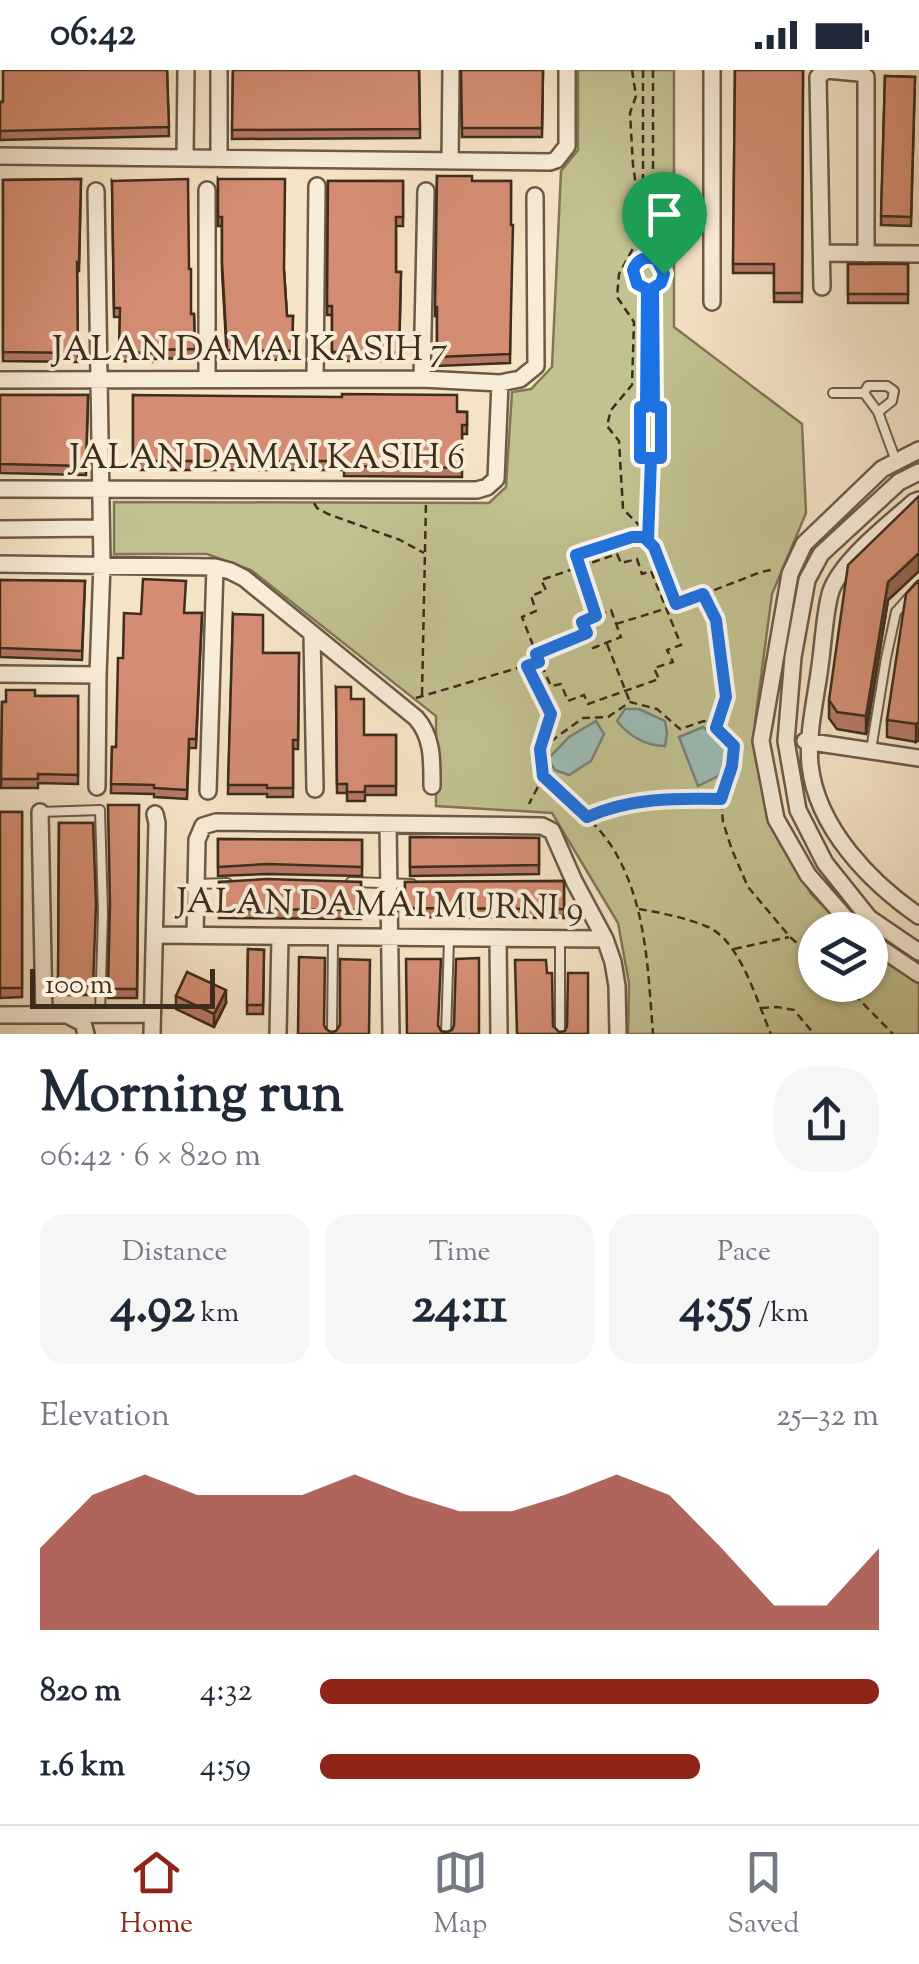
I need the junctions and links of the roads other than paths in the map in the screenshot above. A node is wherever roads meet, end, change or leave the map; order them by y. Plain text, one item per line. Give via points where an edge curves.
1 (186, 70) edge
2 (219, 70) edge
3 (450, 70) edge
4 (567, 70) edge
5 (712, 70) edge
6 (0, 156) edge
7 (185, 158) junction
8 (219, 158) junction
9 (450, 160) junction
10 (316, 186) dead end
11 (207, 190) dead end
12 (426, 191) dead end
13 (96, 192) dead end
14 (535, 196) dead end
15 (822, 254) junction
16 (866, 254) junction
17 (919, 254) edge
18 (822, 288) dead end
19 (712, 302) dead end
20 (207, 378) junction
21 (315, 379) junction
22 (422, 379) junction
23 (0, 380) edge
24 (98, 380) junction
25 (500, 383) junction
26 (833, 393) dead end
27 (864, 393) junction
28 (878, 412) junction
29 (919, 450) edge
30 (896, 462) junction
31 (919, 472) edge
32 (0, 490) edge
33 (100, 490) junction
34 (919, 500) edge
35 (101, 528) junction
36 (0, 529) edge
37 (0, 564) edge
38 (102, 564) junction
39 (215, 567) junction
40 (919, 586) edge
41 (312, 634) junction
42 (0, 674) edge
43 (98, 675) junction
44 (786, 740) junction
45 (810, 741) junction
46 (871, 750) junction
47 (919, 758) edge
48 (432, 786) dead end
49 (97, 787) dead end
50 (315, 789) dead end
51 (208, 791) dead end
52 (40, 812) joint
53 (155, 814) dead end
54 (388, 825) junction
55 (574, 881) junction
56 (232, 882) edge
57 (348, 882) edge
58 (555, 882) edge
59 (424, 883) edge
60 (197, 884) junction
61 (390, 884) junction
62 (840, 912) edge
63 (919, 916) edge
64 (155, 935) junction
65 (195, 935) junction
66 (333, 936) junction
67 (280, 937) junction
68 (390, 937) junction
69 (448, 938) junction
70 (498, 938) junction
71 (560, 939) junction
72 (605, 939) junction
73 (888, 952) edge
74 (919, 952) edge
75 (919, 974) edge
76 (100, 1014) junction
77 (152, 1014) junction
78 (0, 1015) edge
79 (44, 1015) junction
80 (66, 1015) junction
81 (86, 1034) edge
82 (152, 1034) edge
83 (278, 1034) edge
84 (332, 1034) edge
85 (391, 1034) edge
86 (446, 1034) edge
87 (499, 1034) edge
88 (560, 1034) edge
89 (618, 1034) edge

1 - 7 street
2 - 8 street
3 - 9 street
4 - 9 street via 568,138 562,154 550,162
5 - 19 street
6 - 7 street
7 - 8 street
8 - 9 street
10 - 21 street
11 - 20 street
12 - 22 street
13 - 24 street
14 - 25 street via 536,366
15 - 16 street
15 - 16 street via 818,77 826,70 866,77
15 - 18 street
16 - 17 street
20 - 21 street, JALAN DAMAI KASIH 7
20 - 24 street, JALAN DAMAI KASIH 7
21 - 22 street, JALAN DAMAI KASIH 7
22 - 25 street, JALAN DAMAI KASIH 7
23 - 24 street, JALAN DAMAI KASIH 7
24 - 33 street
25 - 33 street, JALAN DAMAI KASIH 6 via 496,479 477,490
26 - 27 lane
27 - 28 lane
27 - 28 lane via 868,386 894,391
28 - 30 lane
29 - 30 street
30 - 62 street via 804,544 793,566 761,741 776,818 808,875
31 - 44 street via 899,482 821,554 807,580
32 - 33 street, JALAN DAMAI KASIH 6
33 - 35 street
34 - 45 street via 877,534 831,591
35 - 36 street
35 - 38 street
37 - 38 street
38 - 39 street
38 - 43 street
39 - 41 street via 244,578
39 - 51 street
40 - 46 lane via 896,612
41 - 48 street via 425,728
41 - 50 street
42 - 43 street
43 - 49 street
44 - 45 street
44 - 74 street via 798,810 825,863 868,918
45 - 46 street
45 - 63 street via 814,786 833,829 857,864
46 - 47 street
52 - 76 lane via 100,810
52 - 79 street
53 - 64 street
54 - 55 street via 542,826 552,830
54 - 60 street via 203,826
54 - 61 street
55 - 58 lane
55 - 72 street
56 - 60 lane
57 - 61 lane
59 - 61 lane
60 - 65 street
61 - 68 street
64 - 65 street, JALAN DAMAI MURNI 9
64 - 77 street
65 - 67 street, JALAN DAMAI MURNI 9
66 - 67 street, JALAN DAMAI MURNI 9
66 - 68 street, JALAN DAMAI MURNI 9
66 - 84 lane
67 - 83 street
68 - 69 street, JALAN DAMAI MURNI 9
68 - 85 street
69 - 70 street, JALAN DAMAI MURNI 9
69 - 86 lane
70 - 71 street, JALAN DAMAI MURNI 9
70 - 87 street
71 - 72 street, JALAN DAMAI MURNI 9
71 - 88 lane
72 - 89 street via 618,986
73 - 75 street
76 - 77 street
76 - 80 street
77 - 82 street
78 - 79 street
79 - 80 street
80 - 81 street via 83,1022

